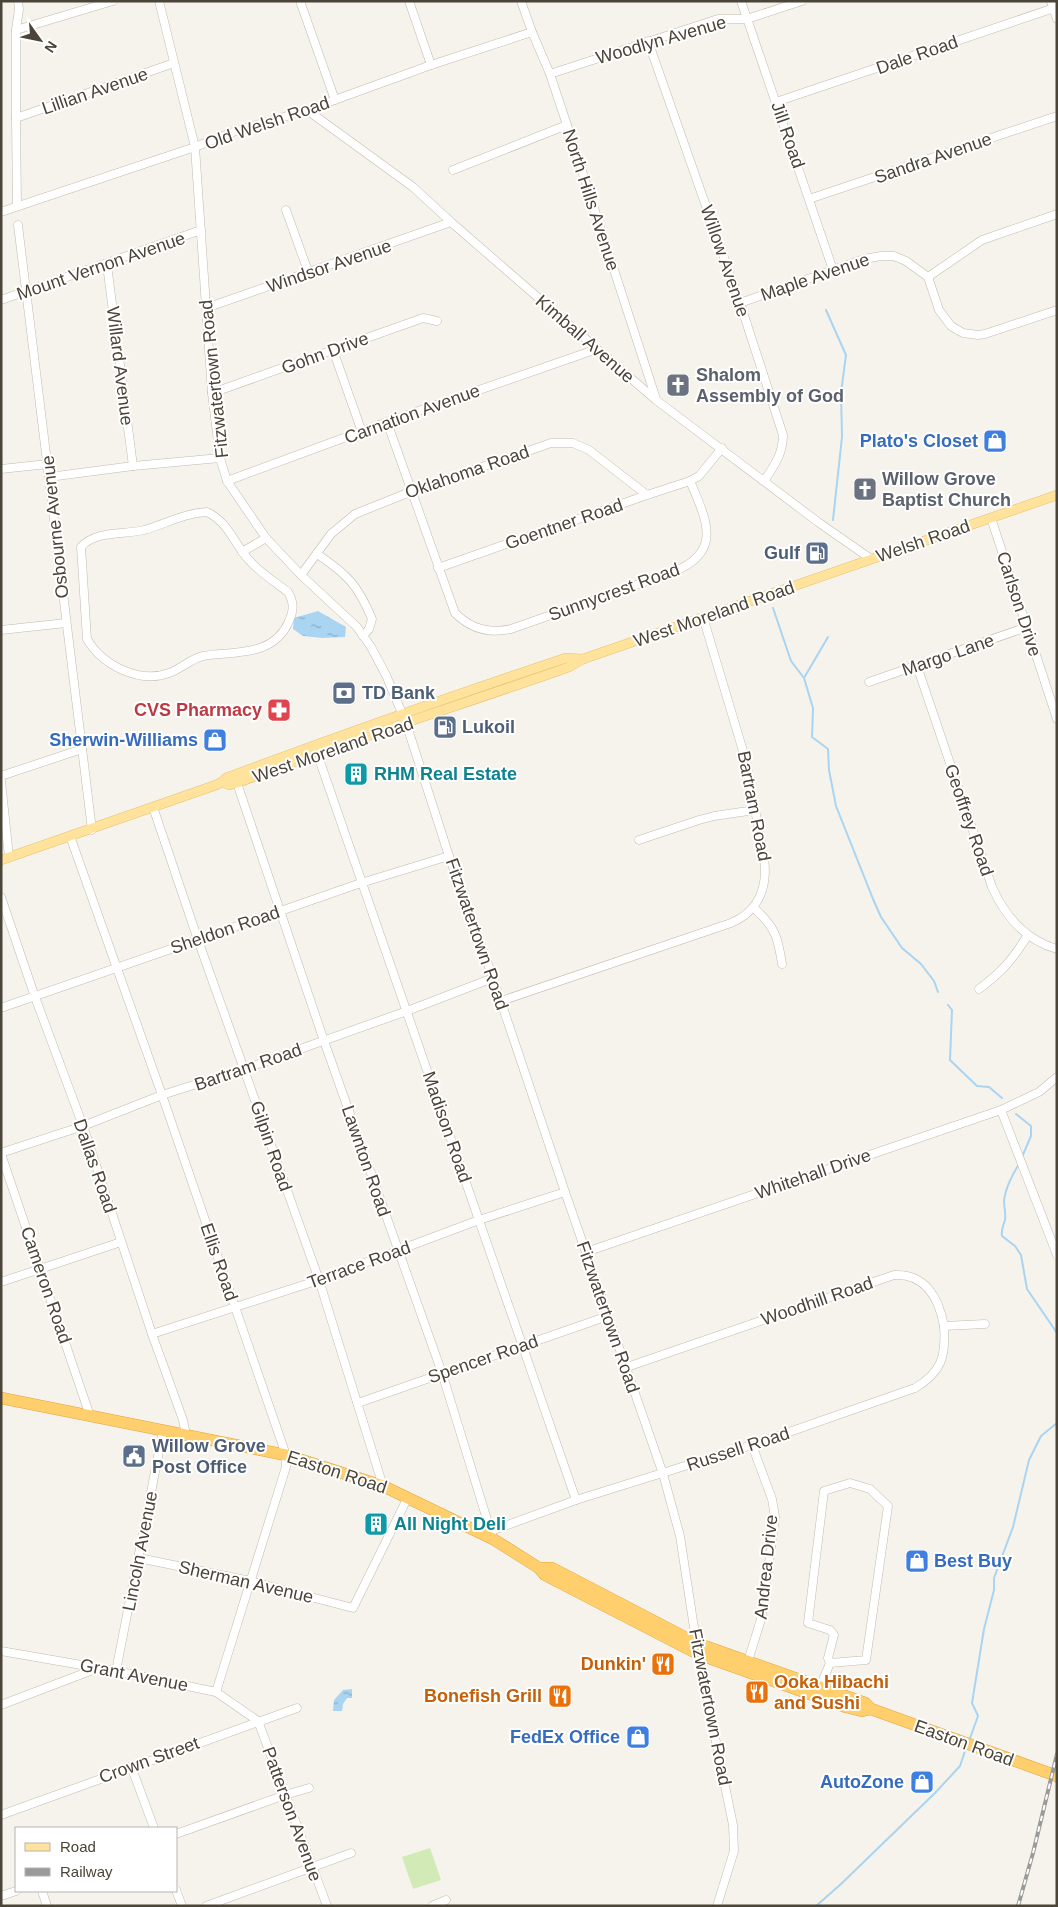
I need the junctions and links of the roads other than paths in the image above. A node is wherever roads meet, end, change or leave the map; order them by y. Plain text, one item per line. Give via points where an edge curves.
1 (18, 1) edge
2 (113, 1) edge
3 (158, 1) edge
4 (300, 1) edge
5 (409, 1) edge
6 (521, 1) edge
7 (741, 1) edge
8 (802, 1) edge
9 (1054, 6) edge
10 (747, 19) junction
11 (1057, 20) edge
12 (16, 30) junction
13 (532, 32) junction
14 (648, 41) junction
15 (174, 63) junction
16 (431, 65) junction
17 (550, 74) junction
18 (335, 100) junction
19 (776, 102) junction
20 (307, 110) junction
21 (1057, 116) edge
22 (16, 118) junction
23 (567, 125) junction
24 (195, 147) junction
25 (454, 170) dead end
26 (810, 199) junction
27 (17, 206) junction
28 (286, 210) dead end
29 (1, 212) edge
30 (1057, 214) edge
31 (451, 222) junction
32 (18, 225) dead end
33 (201, 230) junction
34 (107, 265) junction
35 (833, 270) junction
36 (308, 274) junction
37 (928, 277) junction
38 (27, 292) junction
39 (1, 300) edge
40 (740, 303) junction
41 (206, 308) junction
42 (1057, 310) edge
43 (438, 321) dead end
44 (597, 349) junction
45 (333, 350) junction
46 (212, 393) junction
47 (656, 400) junction
48 (386, 422) junction
49 (362, 432) junction
50 (722, 448) junction
51 (220, 458) junction
52 (48, 464) junction
53 (133, 466) junction
54 (1, 469) edge
55 (49, 477) junction
56 (227, 481) junction
57 (690, 481) junction
58 (764, 481) junction
59 (410, 492) junction
60 (647, 495) junction
61 (1057, 495) edge
62 (991, 518) junction
63 (266, 538) junction
64 (242, 552) junction
65 (317, 554) junction
66 (871, 559) junction
67 (438, 568) junction
68 (301, 575) junction
69 (817, 578) joint
70 (704, 617) junction
71 (66, 623) junction
72 (1026, 627) junction
73 (1, 630) edge
74 (363, 636) junction
75 (583, 659) junction
76 (917, 666) junction
77 (869, 682) dead end
78 (402, 714) junction
79 (1057, 719) edge
80 (406, 723) junction
81 (82, 749) junction
82 (317, 753) junction
83 (1, 776) edge
84 (1, 781) edge
85 (222, 782) junction
86 (237, 783) junction
87 (153, 807) junction
88 (755, 810) junction
89 (92, 830) junction
90 (70, 836) junction
91 (639, 840) dead end
92 (449, 856) junction
93 (5, 859) edge
94 (361, 883) junction
95 (1, 897) edge
96 (754, 908) junction
97 (280, 911) junction
98 (1028, 936) junction
99 (198, 940) junction
100 (1057, 949) edge
101 (782, 964) dead end
102 (116, 968) junction
103 (493, 978) junction
104 (979, 989) dead end
105 (34, 997) junction
106 (501, 1001) junction
107 (1, 1008) edge
108 (407, 1011) junction
109 (324, 1041) junction
110 (244, 1069) junction
111 (1057, 1076) edge
112 (162, 1095) junction
113 (1001, 1110) junction
114 (82, 1126) junction
115 (1, 1154) edge
116 (565, 1192) junction
117 (479, 1220) junction
118 (120, 1242) junction
119 (398, 1251) junction
120 (586, 1252) junction
121 (1057, 1255) edge
122 (40, 1270) junction
123 (319, 1280) junction
124 (1, 1282) edge
125 (234, 1307) junction
126 (608, 1316) junction
127 (985, 1324) dead end
128 (944, 1326) junction
129 (152, 1334) junction
130 (522, 1345) junction
131 (626, 1367) junction
132 (442, 1373) junction
133 (1, 1398) edge
134 (358, 1403) junction
135 (90, 1416) junction
136 (163, 1431) junction
137 (186, 1435) junction
138 (752, 1445) junction
139 (286, 1455) junction
140 (663, 1474) junction
141 (384, 1486) junction
142 (408, 1497) junction
143 (576, 1500) junction
144 (492, 1535) junction
145 (139, 1558) junction
146 (250, 1581) junction
147 (697, 1649) junction
148 (1, 1651) edge
149 (748, 1661) junction
150 (830, 1663) junction
151 (99, 1668) junction
152 (116, 1671) junction
153 (820, 1687) junction
154 (216, 1692) junction
155 (1, 1705) edge
156 (297, 1708) dead end
157 (872, 1709) junction
158 (258, 1721) junction
159 (131, 1766) junction
160 (1057, 1776) edge
161 (309, 1788) dead end
162 (285, 1795) junction
163 (1, 1814) edge
164 (154, 1827) edge
165 (178, 1833) edge
166 (351, 1853) dead end
167 (311, 1867) junction
168 (15, 1891) edge
169 (42, 1892) edge
170 (177, 1892) edge
171 (1, 1896) edge
172 (446, 1900) dead end
173 (47, 1906) edge
174 (182, 1906) edge
175 (206, 1906) edge
176 (327, 1906) edge
177 (432, 1906) edge
178 (717, 1906) edge

1 - 12 street
2 - 12 street
3 - 15 street, Fitzwatertown Road
4 - 18 street
5 - 16 street
6 - 13 street, North Hills Avenue
7 - 10 street, Jill Road
8 - 10 street, Woodlyn Avenue
9 - 11 street
9 - 19 street, Dale Road
10 - 14 street, Woodlyn Avenue via 718,19
10 - 19 street, Jill Road
12 - 22 street
13 - 16 street, Old Welsh Road
13 - 17 street, North Hills Avenue
14 - 17 street, Woodlyn Avenue
14 - 40 street, Willow Avenue
15 - 22 street, Lillian Avenue
15 - 24 street, Fitzwatertown Road
16 - 18 street, Old Welsh Road
17 - 23 street, North Hills Avenue
18 - 20 street, Old Welsh Road
19 - 26 street, Jill Road
20 - 24 street, Old Welsh Road
20 - 31 street, Kimball Avenue via 413,187
21 - 26 street, Sandra Avenue
22 - 27 street
23 - 25 street
23 - 47 street, North Hills Avenue
24 - 27 street, Old Welsh Road
24 - 33 street, Fitzwatertown Road
26 - 35 street, Jill Road
27 - 29 street, Old Welsh Road
28 - 36 street
30 - 37 street via 982,240
31 - 36 street, Windsor Avenue
31 - 44 street, Kimball Avenue
32 - 38 street, Osbourne Avenue
33 - 34 street, Mount Vernon Avenue
33 - 41 street, Fitzwatertown Road
34 - 38 street, Mount Vernon Avenue
34 - 53 street, Willard Avenue
35 - 37 street, Maple Avenue via 887,255 900,257
35 - 40 street, Maple Avenue
36 - 41 street, Windsor Avenue
37 - 42 street via 942,316 963,333 985,334
38 - 39 street, Mount Vernon Avenue
38 - 52 street, Osbourne Avenue
40 - 58 street, Willow Avenue via 783,435 778,459
41 - 46 street, Fitzwatertown Road
43 - 45 street, Gohn Drive via 423,318
44 - 47 street, Kimball Avenue
44 - 48 street, Carnation Avenue
45 - 46 street, Gohn Drive
45 - 49 street
46 - 51 street, Fitzwatertown Road
47 - 50 street, Kimball Avenue
48 - 49 street, Carnation Avenue
48 - 59 street, Sunnycrest Road
49 - 56 street, Carnation Avenue
50 - 57 street via 706,469
50 - 58 street, Kimball Avenue
51 - 53 street
51 - 56 street, Fitzwatertown Road
52 - 54 street
52 - 55 street, Osbourne Avenue
53 - 55 street
55 - 71 street, Osbourne Avenue
56 - 63 street, Fitzwatertown Road
57 - 60 street, Goentner Road
57 - 67 street, Sunnycrest Road via 707,524 707,534 703,550 685,568 511,629 484,630 462,620 455,613
58 - 66 street, Kimball Avenue
59 - 60 street, Oklahoma Road via 559,442 573,443 589,450
59 - 65 street, Oklahoma Road via 355,514 331,534
59 - 67 street, Sunnycrest Road
60 - 67 street, Goentner Road
61 - 62 main road, Welsh Road
62 - 66 main road, Welsh Road
62 - 72 street, Carlson Drive
63 - 64 street
63 - 68 street, Fitzwatertown Road
64 - 64 street via 292,598 289,622 268,645 242,653 196,658 171,673 151,676 112,664 92,648 87,639 80,550 88,540 140,531 181,516 207,512 221,521
65 - 68 street, Oklahoma Road
65 - 74 street via 342,571 360,592 372,619 370,629
66 - 69 main road, Welsh Road
68 - 74 street, Fitzwatertown Road
69 - 70 main road, West Moreland Road
70 - 75 main road, West Moreland Road
70 - 88 street, Bartram Road via 742,744
71 - 73 street
71 - 81 street, Osbourne Avenue
72 - 76 street, Margo Lane
72 - 79 street, Carlson Drive
74 - 78 street, Fitzwatertown Road via 386,675
75 - 78 main road, West Moreland Road via 566,658
75 - 80 main road, West Moreland Road via 569,667
76 - 77 street, Margo Lane
76 - 98 street, Geoffrey Road via 992,887 1011,920
78 - 80 street, Fitzwatertown Road
78 - 85 main road, West Moreland Road via 283,756
80 - 82 main road, West Moreland Road
80 - 92 street, Fitzwatertown Road
81 - 83 street
81 - 89 street, Osbourne Avenue
82 - 86 main road, West Moreland Road
82 - 94 street, Madison Road
84 - 93 street
85 - 86 main road, West Moreland Road via 229,785
85 - 87 main road, West Moreland Road
86 - 97 street, Lawnton Road
87 - 89 main road, West Moreland Road
87 - 99 street, Gilpin Road
88 - 91 street via 706,818
88 - 96 street, Bartram Road via 766,872
89 - 90 main road, West Moreland Road
90 - 93 main road, West Moreland Road
90 - 102 street, Ellis Road
92 - 94 street, Sheldon Road
92 - 103 street, Fitzwatertown Road
94 - 97 street, Sheldon Road
94 - 108 street, Madison Road
95 - 105 street, Dallas Road
96 - 101 street via 774,930
96 - 106 street via 731,923
97 - 99 street, Sheldon Road
97 - 109 street, Lawnton Road
98 - 100 street, Geoffrey Road
98 - 104 street via 1012,960
99 - 102 street, Sheldon Road
99 - 110 street, Gilpin Road
102 - 105 street, Sheldon Road
102 - 112 street, Ellis Road
103 - 106 street, Fitzwatertown Road
103 - 108 street, Bartram Road
105 - 107 street, Sheldon Road
105 - 114 street, Dallas Road
106 - 116 street, Fitzwatertown Road
108 - 109 street, Bartram Road
108 - 117 street, Madison Road
109 - 110 street, Bartram Road
109 - 119 street, Lawnton Road
110 - 112 street, Bartram Road
110 - 123 street, Gilpin Road
111 - 113 street, Whitehall Drive via 1039,1092
112 - 114 street, Bartram Road
112 - 125 street, Ellis Road
113 - 120 street, Whitehall Drive
113 - 121 street
114 - 115 street, Bartram Road
114 - 118 street, Dallas Road
115 - 122 street, Cameron Road
116 - 117 street, Terrace Road
116 - 120 street, Fitzwatertown Road
117 - 119 street, Terrace Road
117 - 130 street, Madison Road
118 - 122 street
118 - 129 street, Dallas Road
119 - 123 street, Terrace Road
119 - 132 street, Lawnton Road
120 - 126 street, Fitzwatertown Road
122 - 124 street
122 - 135 street, Cameron Road
123 - 125 street, Terrace Road
123 - 134 street, Gilpin Road
125 - 129 street, Terrace Road
125 - 139 street, Ellis Road
126 - 130 street, Spencer Road
126 - 131 street, Fitzwatertown Road
127 - 128 street
128 - 131 street, Woodhill Road via 941,1311 930,1289 903,1274 894,1274
128 - 138 street, Russell Road via 941,1361 924,1382
129 - 137 street, Dallas Road
130 - 132 street, Spencer Road
130 - 143 street, Madison Road
131 - 140 street, Fitzwatertown Road
132 - 134 street, Spencer Road
132 - 144 street, Lawnton Road
133 - 135 highway, Easton Road
134 - 141 street, Gilpin Road
135 - 136 highway, Easton Road
136 - 137 highway, Easton Road
136 - 145 street, Lincoln Avenue
137 - 139 highway, Easton Road
138 - 140 street, Russell Road
138 - 149 street, Andrea Drive via 772,1499 775,1517 762,1616
139 - 141 highway, Easton Road
139 - 146 street, Ellis Road via 286,1467
140 - 143 street, Russell Road
140 - 147 street, Fitzwatertown Road via 681,1544
141 - 142 highway, Easton Road
142 - 144 highway, Easton Road
142 - 146 street, Sherman Avenue via 353,1608
143 - 144 street, Russell Road
144 - 147 highway, Easton Road via 539,1568 552,1568
145 - 146 street, Sherman Avenue
145 - 152 street, Lincoln Avenue
146 - 154 street, Ellis Road
147 - 149 highway, Easton Road
147 - 157 highway, Easton Road via 846,1707 862,1711
147 - 178 street, Fitzwatertown Road via 735,1840
148 - 151 street, Grant Avenue
149 - 153 highway, Easton Road
150 - 150 street via 866,1660 888,1506 870,1489 850,1483 824,1491 808,1623 830,1630 834,1635 828,1658
150 - 153 street
151 - 152 street, Grant Avenue
151 - 155 street
152 - 154 street, Grant Avenue
153 - 157 highway, Easton Road via 865,1703
154 - 158 street, Grant Avenue
156 - 158 street, Crown Street
157 - 160 highway, Easton Road
158 - 159 street, Crown Street
158 - 162 street, Patterson Avenue
159 - 163 street, Crown Street
159 - 164 street
161 - 162 street
162 - 165 street
162 - 167 street, Patterson Avenue
166 - 167 street
167 - 175 street
167 - 176 street, Patterson Avenue
168 - 171 street
169 - 173 street
170 - 174 street
172 - 177 street

